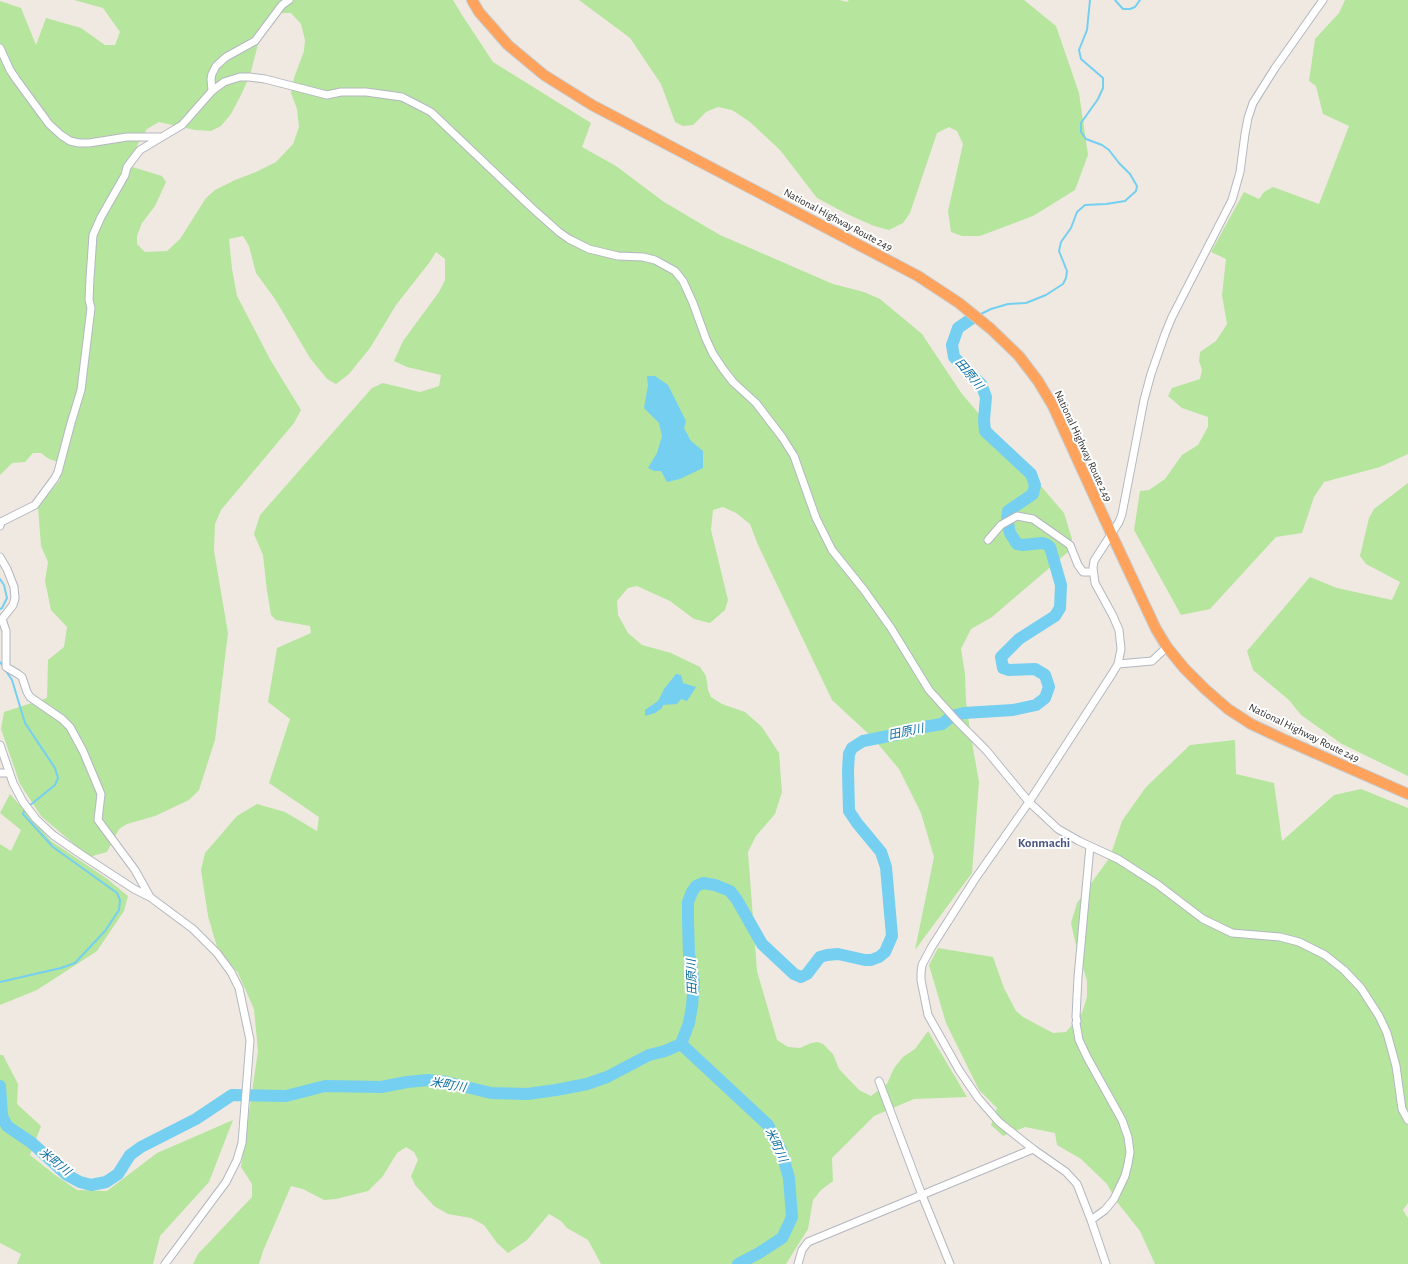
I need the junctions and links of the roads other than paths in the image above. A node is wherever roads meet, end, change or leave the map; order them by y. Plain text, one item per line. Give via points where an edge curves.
1 (289, 0) edge
2 (472, 0) edge
3 (1322, 0) edge
4 (0, 48) edge
5 (212, 91) junction
6 (160, 137) junction
7 (0, 526) edge
8 (1111, 533) junction
9 (988, 540) dead end
10 (0, 557) edge
11 (1093, 572) junction
12 (1, 620) edge
13 (1167, 647) junction
14 (1118, 664) junction
15 (0, 745) edge
16 (0, 773) edge
17 (9, 773) junction
18 (1408, 794) edge
19 (1030, 802) junction
20 (1090, 846) junction
21 (150, 897) junction
22 (879, 1081) dead end
23 (1408, 1120) edge
24 (1033, 1149) junction
25 (922, 1195) junction
26 (1091, 1220) junction
27 (165, 1264) edge
28 (798, 1264) edge
29 (950, 1264) edge
30 (1106, 1264) edge

1 - 5 street via 282,5 255,41 226,57 216,66 210,80
2 - 8 highway, National Highway Route 249 via 479,12 508,44 544,75 592,105 918,276 959,303 991,329 1018,356 1054,406
3 - 8 street via 1253,104 1232,200 1172,317 1158,351 1144,400 1120,522
4 - 6 street via 10,70 49,124 70,141 89,143 127,137
5 - 6 street via 182,125
5 - 19 street via 224,82 250,77 327,95 366,92 402,98 431,112 532,208 569,239 589,249 618,256 655,260 675,271 683,281 706,339 723,369 756,403 794,456 816,518 832,550 891,628 929,690 986,750
6 - 7 street via 140,150 128,166 93,235 89,300 91,308 81,390 58,472 35,505 1,522
8 - 11 street via 1094,561
8 - 13 highway, National Highway Route 249
9 - 11 street via 1001,524 1017,516 1033,518 1070,545 1083,572
10 - 12 street via 11,581 15,598 14,605
11 - 14 street via 1095,583 1119,630
12 - 21 street via 6,631 6,667 22,677 30,697 70,727 101,794 98,820 131,864
13 - 14 street via 1152,662
13 - 18 highway, National Highway Route 249 via 1205,689 1251,724
14 - 19 street
15 - 17 street
16 - 17 street
17 - 21 street via 23,802 53,835
19 - 20 street via 1058,829
19 - 24 street via 962,898 926,956 922,965 921,980 928,1015 959,1070 978,1098 999,1122
20 - 23 street via 1118,859 1157,884 1203,919 1232,933 1280,937 1299,942 1325,955 1344,970 1361,988 1387,1034 1396,1066 1402,1109
20 - 26 street via 1076,1024 1079,1040 1122,1120 1130,1152 1125,1176 1114,1199 1105,1210
21 - 27 street via 194,929 217,953 239,988 250,1040 242,1143 236,1160 226,1182
22 - 25 street
24 - 25 street
24 - 26 street via 1066,1172 1076,1184
25 - 28 street via 808,1242 802,1250
25 - 29 street
26 - 30 street

